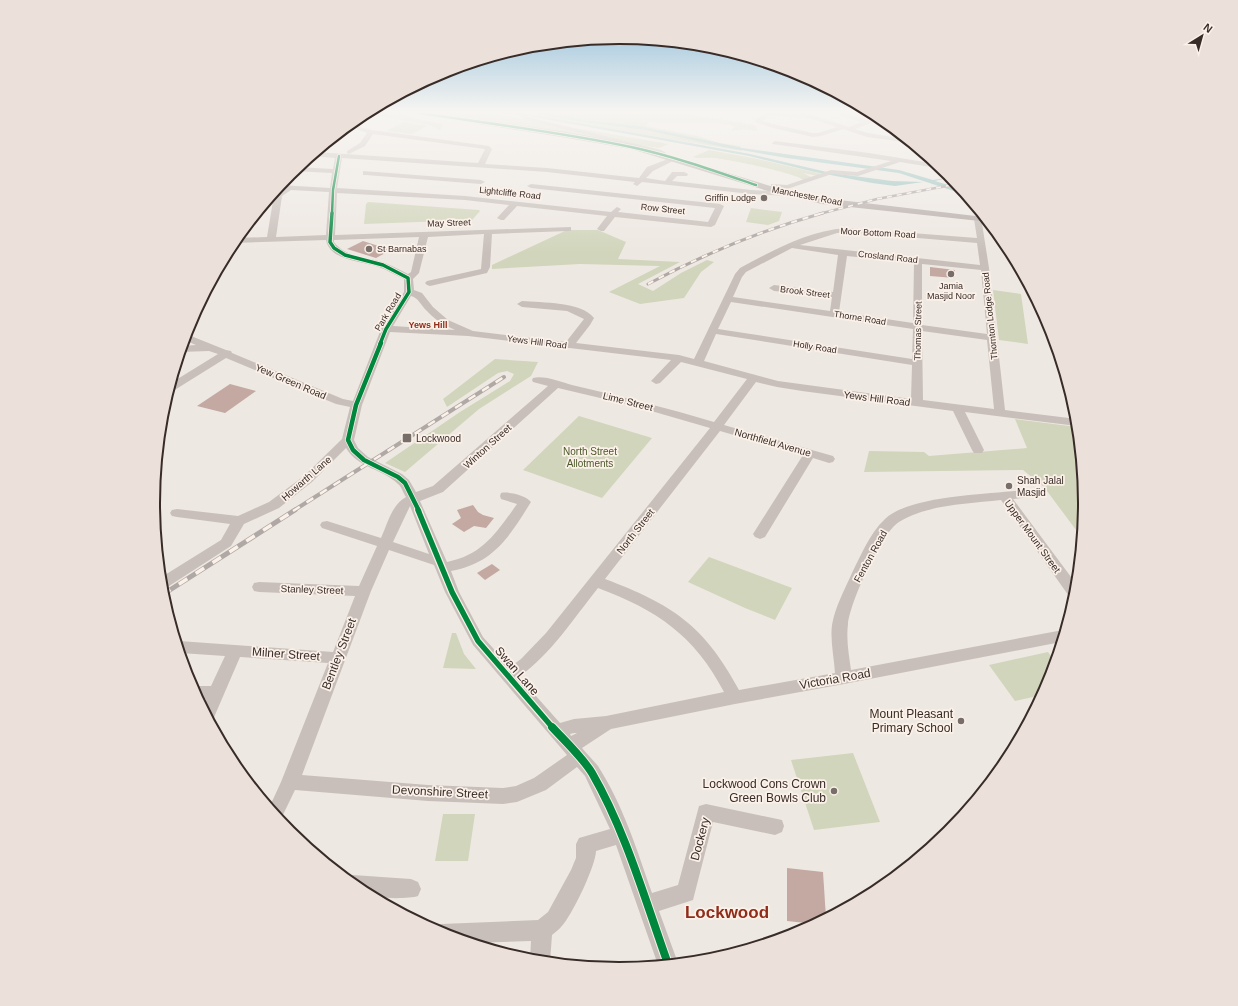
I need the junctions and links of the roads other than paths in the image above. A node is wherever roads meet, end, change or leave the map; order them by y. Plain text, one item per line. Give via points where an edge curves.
1 (337, 160) edge
2 (401, 160) edge
3 (484, 160) edge
4 (669, 160) edge
5 (678, 160) edge
6 (892, 160) edge
7 (923, 160) edge
8 (899, 161) junction
9 (914, 163) junction
10 (481, 165) junction
11 (930, 165) edge
12 (496, 166) junction
13 (303, 169) edge
14 (336, 171) junction
15 (366, 173) dead end
16 (684, 174) dead end
17 (540, 177) dead end
18 (640, 180) junction
19 (814, 180) junction
20 (667, 183) junction
21 (823, 183) dead end
22 (531, 186) junction
23 (285, 188) edge
24 (289, 188) junction
25 (756, 188) junction
26 (333, 190) junction
27 (473, 190) junction
28 (279, 194) edge
29 (524, 194) dead end
30 (278, 196) edge
31 (627, 196) junction
32 (708, 196) junction
33 (516, 203) junction
34 (613, 214) junction
35 (501, 218) dead end
36 (979, 219) edge
37 (982, 223) edge
38 (568, 229) dead end
39 (601, 229) dead end
40 (488, 232) junction
41 (424, 234) junction
42 (331, 237) junction
43 (271, 240) junction
44 (242, 241) edge
45 (981, 241) junction
46 (790, 245) junction
47 (843, 253) junction
48 (918, 260) junction
49 (416, 267) junction
50 (985, 268) junction
51 (394, 270) junction
52 (408, 278) junction
53 (430, 283) dead end
54 (774, 288) dead end
55 (409, 292) junction
56 (837, 296) junction
57 (729, 298) junction
58 (522, 304) dead end
59 (834, 314) junction
60 (918, 327) junction
61 (386, 329) junction
62 (713, 331) junction
63 (471, 334) junction
64 (191, 338) edge
65 (992, 338) junction
66 (568, 345) junction
67 (212, 348) junction
68 (186, 349) edge
69 (227, 353) junction
70 (679, 358) junction
71 (698, 362) junction
72 (917, 363) junction
73 (754, 377) junction
74 (537, 380) dead end
75 (656, 381) dead end
76 (556, 384) junction
77 (176, 385) edge
78 (916, 403) junction
79 (356, 405) junction
80 (957, 408) junction
81 (1000, 413) junction
82 (1071, 422) edge
83 (718, 426) junction
84 (348, 440) junction
85 (978, 450) dead end
86 (810, 453) junction
87 (829, 458) dead end
88 (1024, 494) dead end
89 (506, 496) dead end
90 (1004, 496) junction
91 (413, 500) junction
92 (177, 513) dead end
93 (239, 521) junction
94 (327, 525) dead end
95 (760, 534) dead end
96 (386, 544) junction
97 (441, 565) junction
98 (167, 580) edge
99 (596, 581) junction
100 (1070, 586) edge
101 (259, 587) dead end
102 (364, 591) junction
103 (1058, 637) edge
104 (183, 647) edge
105 (235, 651) junction
106 (337, 658) junction
107 (508, 676) junction
108 (844, 678) junction
109 (201, 692) edge
110 (216, 693) junction
111 (735, 697) junction
112 (209, 710) edge
113 (606, 723) junction
114 (556, 732) junction
115 (574, 752) junction
116 (290, 782) junction
117 (277, 810) edge
118 (775, 826) dead end
119 (622, 835) junction
120 (365, 886) edge
121 (410, 889) dead end
122 (647, 904) junction
123 (542, 930) junction
124 (459, 933) edge
125 (540, 955) edge
126 (666, 959) edge

1 - 14 street
2 - 10 street
3 - 10 street
4 - 18 street via 650,169
5 - 25 main road, Manchester Road
6 - 8 street
7 - 9 street
8 - 9 street
8 - 19 street via 856,175 827,174
9 - 11 street
10 - 12 street
12 - 18 street
12 - 27 street
13 - 14 street
14 - 26 street
15 - 27 street
16 - 20 street via 675,174
17 - 22 street
18 - 20 street
18 - 31 street
19 - 21 street
19 - 25 street via 787,187
20 - 32 street
22 - 29 street
22 - 31 street
23 - 24 street, Lightcliffe Road
24 - 26 street, Lightcliffe Road
24 - 28 street
25 - 32 street
25 - 36 main road, Manchester Road via 822,200
26 - 27 street, Lightcliffe Road
26 - 42 street
27 - 33 street, Lightcliffe Road
30 - 43 street
31 - 32 street
31 - 34 street
32 - 34 street, Row Street via 720,206 711,225
33 - 34 street, Lightcliffe Road
33 - 35 street
34 - 39 street
37 - 45 street, Thornton Lodge Road
38 - 40 street, May Street
40 - 41 street, May Street
40 - 53 street via 484,271
41 - 42 street, May Street
41 - 49 street
42 - 43 street, May Street
42 - 51 street via 330,242 338,252
43 - 44 street, May Street
45 - 46 street, Moor Bottom Road via 846,230
45 - 50 street, Thornton Lodge Road
46 - 47 street, Crosland Road
46 - 57 street, Moor Bottom Road via 743,270
47 - 48 street, Crosland Road
47 - 56 street, Brook Street
48 - 50 street, Crosland Road
48 - 60 street, Thomas Street
49 - 51 street via 400,267
49 - 52 street via 415,273
50 - 65 street, Thornton Lodge Road
51 - 52 street
52 - 55 street, Park Road
54 - 56 street, Brook Street
55 - 61 street, Park Road
55 - 63 street, Yews Hill Road via 419,295 445,322
56 - 59 street, Brook Street
57 - 59 street, Thorne Road
57 - 62 street, Moor Bottom Road
58 - 66 street via 573,310 586,315 589,318 587,323
59 - 60 street, Thorne Road
60 - 65 street, Thorne Road
60 - 72 street, Thomas Street
61 - 63 street
61 - 79 street, Park Road
62 - 71 street, Moor Bottom Road
62 - 72 street, Holly Road
63 - 66 street, Yews Hill Road
64 - 67 street
65 - 81 street, Thornton Lodge Road
66 - 70 street, Yews Hill Road
67 - 68 street
67 - 69 street, Yew Green Road
69 - 77 street
69 - 79 street, Yew Green Road via 340,402
70 - 71 street, Yews Hill Road
70 - 75 street
71 - 73 street, Yews Hill Road
72 - 78 street, Thomas Street
73 - 78 street, Yews Hill Road via 806,389
73 - 83 street, North Street
74 - 76 street, Lime Street
76 - 83 street, Lime Street
76 - 91 street, Winton Street via 444,485
78 - 80 street, Yews Hill Road
79 - 84 street
80 - 81 street, Yews Hill Road
80 - 85 street
81 - 82 street, Yews Hill Road
83 - 86 street, Northfield Avenue
83 - 99 street, North Street
84 - 91 street, Swan Lane via 353,450 364,460 402,480
84 - 93 street, Howarth Lane via 308,479 274,504
86 - 87 street, Northfield Avenue
86 - 95 street
88 - 90 street, Fenton Road
89 - 97 street via 525,502 500,537 487,550 470,561
90 - 100 street, Upper Mount Street
90 - 108 street, Fenton Road via 917,509 890,522 874,544 845,604 840,623
91 - 96 street, Bentley Street via 405,503 400,511
91 - 97 street, Swan Lane
92 - 93 street
93 - 98 street via 226,542
94 - 96 street
96 - 97 street
96 - 102 street, Bentley Street
97 - 107 street, Swan Lane via 478,641
99 - 107 street, North Street via 540,650
99 - 111 street via 659,609 682,625 708,652
101 - 102 street, Stanley Street
102 - 106 street, Bentley Street
103 - 108 street, Victoria Road
104 - 105 street, Milner Street
105 - 106 street, Milner Street
105 - 110 street
106 - 116 street, Bentley Street
107 - 114 street, Swan Lane
108 - 111 street, Victoria Road
109 - 110 street
110 - 112 street
111 - 113 street, Victoria Road
113 - 114 street, Victoria Road via 574,726
113 - 115 street, Victoria Road
114 - 115 street, Swan Lane
115 - 116 street, Devonshire Street via 540,784 517,794 503,796
115 - 119 street, Swan Lane via 591,771
116 - 117 street, Bentley Street
118 - 122 street, Dockery via 706,812 686,893
119 - 122 street, Swan Lane
119 - 123 street via 586,844 586,858 579,876 554,919
120 - 121 street
122 - 126 street, Swan Lane
123 - 124 street
123 - 125 street

